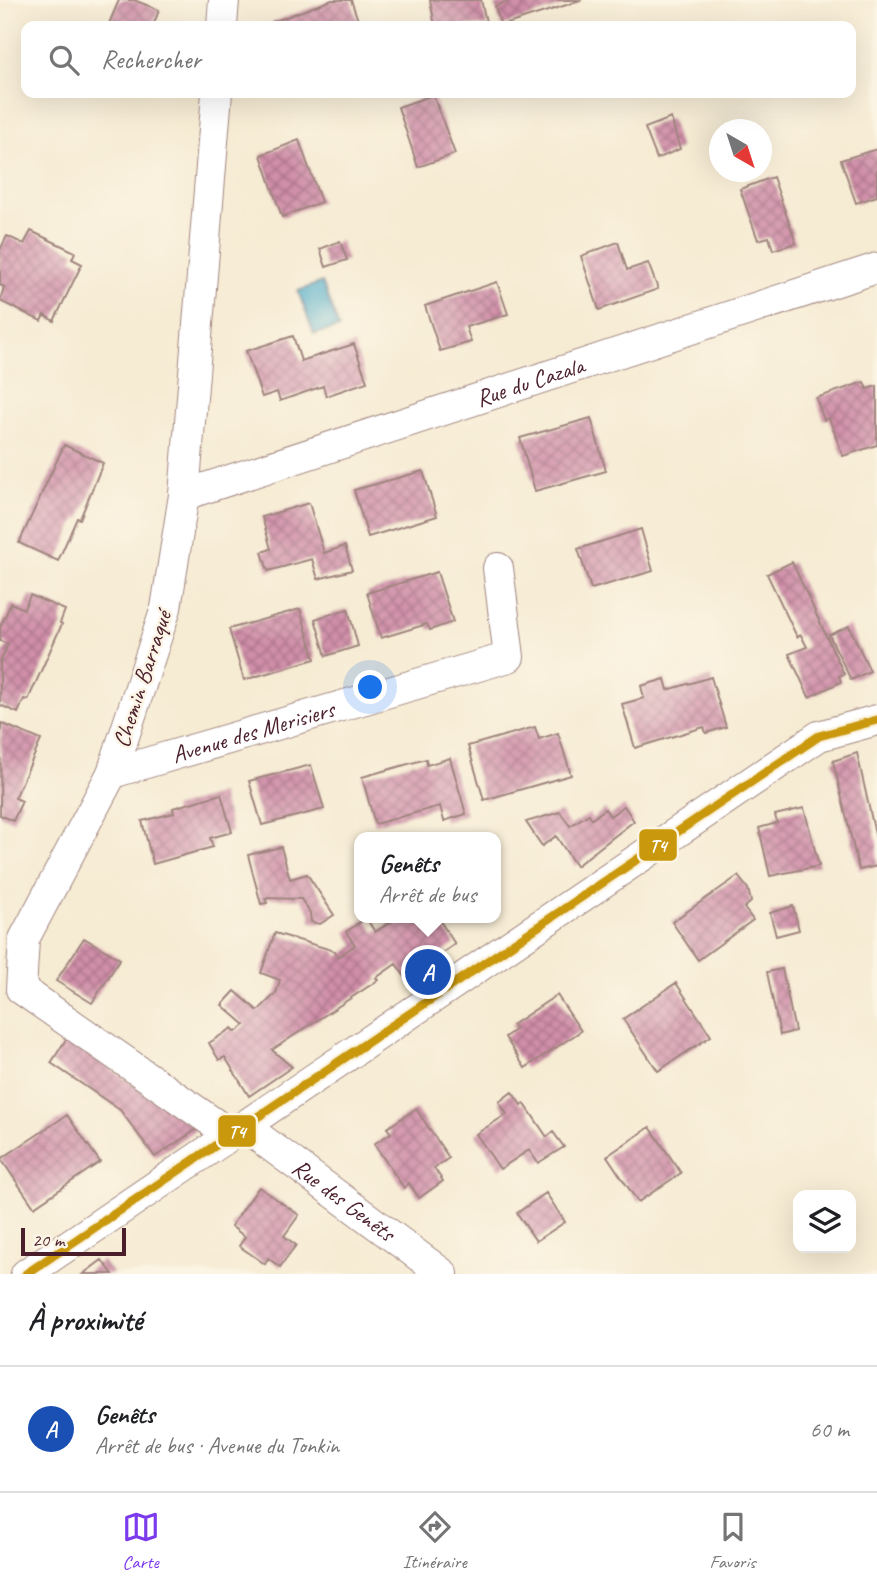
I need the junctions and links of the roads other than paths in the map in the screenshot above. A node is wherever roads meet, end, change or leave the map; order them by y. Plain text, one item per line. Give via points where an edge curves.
1 (224, 0) edge
2 (222, 21) edge
3 (217, 98) edge
4 (877, 268) edge
5 (184, 495) junction
6 (498, 568) dead end
7 (877, 720) edge
8 (112, 774) junction
9 (237, 1130) junction
10 (26, 1274) edge
11 (443, 1274) edge

1 - 2 street
3 - 5 street, Chemin Barraqué
4 - 5 street, Rue du Cazala
5 - 8 street, Chemin Barraqué via 166,608
6 - 8 street, Avenue des Merisiers via 509,657
7 - 9 street via 819,736
8 - 9 street, Chemin Barraqué via 24,939 21,989
9 - 10 street
9 - 11 street, Rue des Genêts

